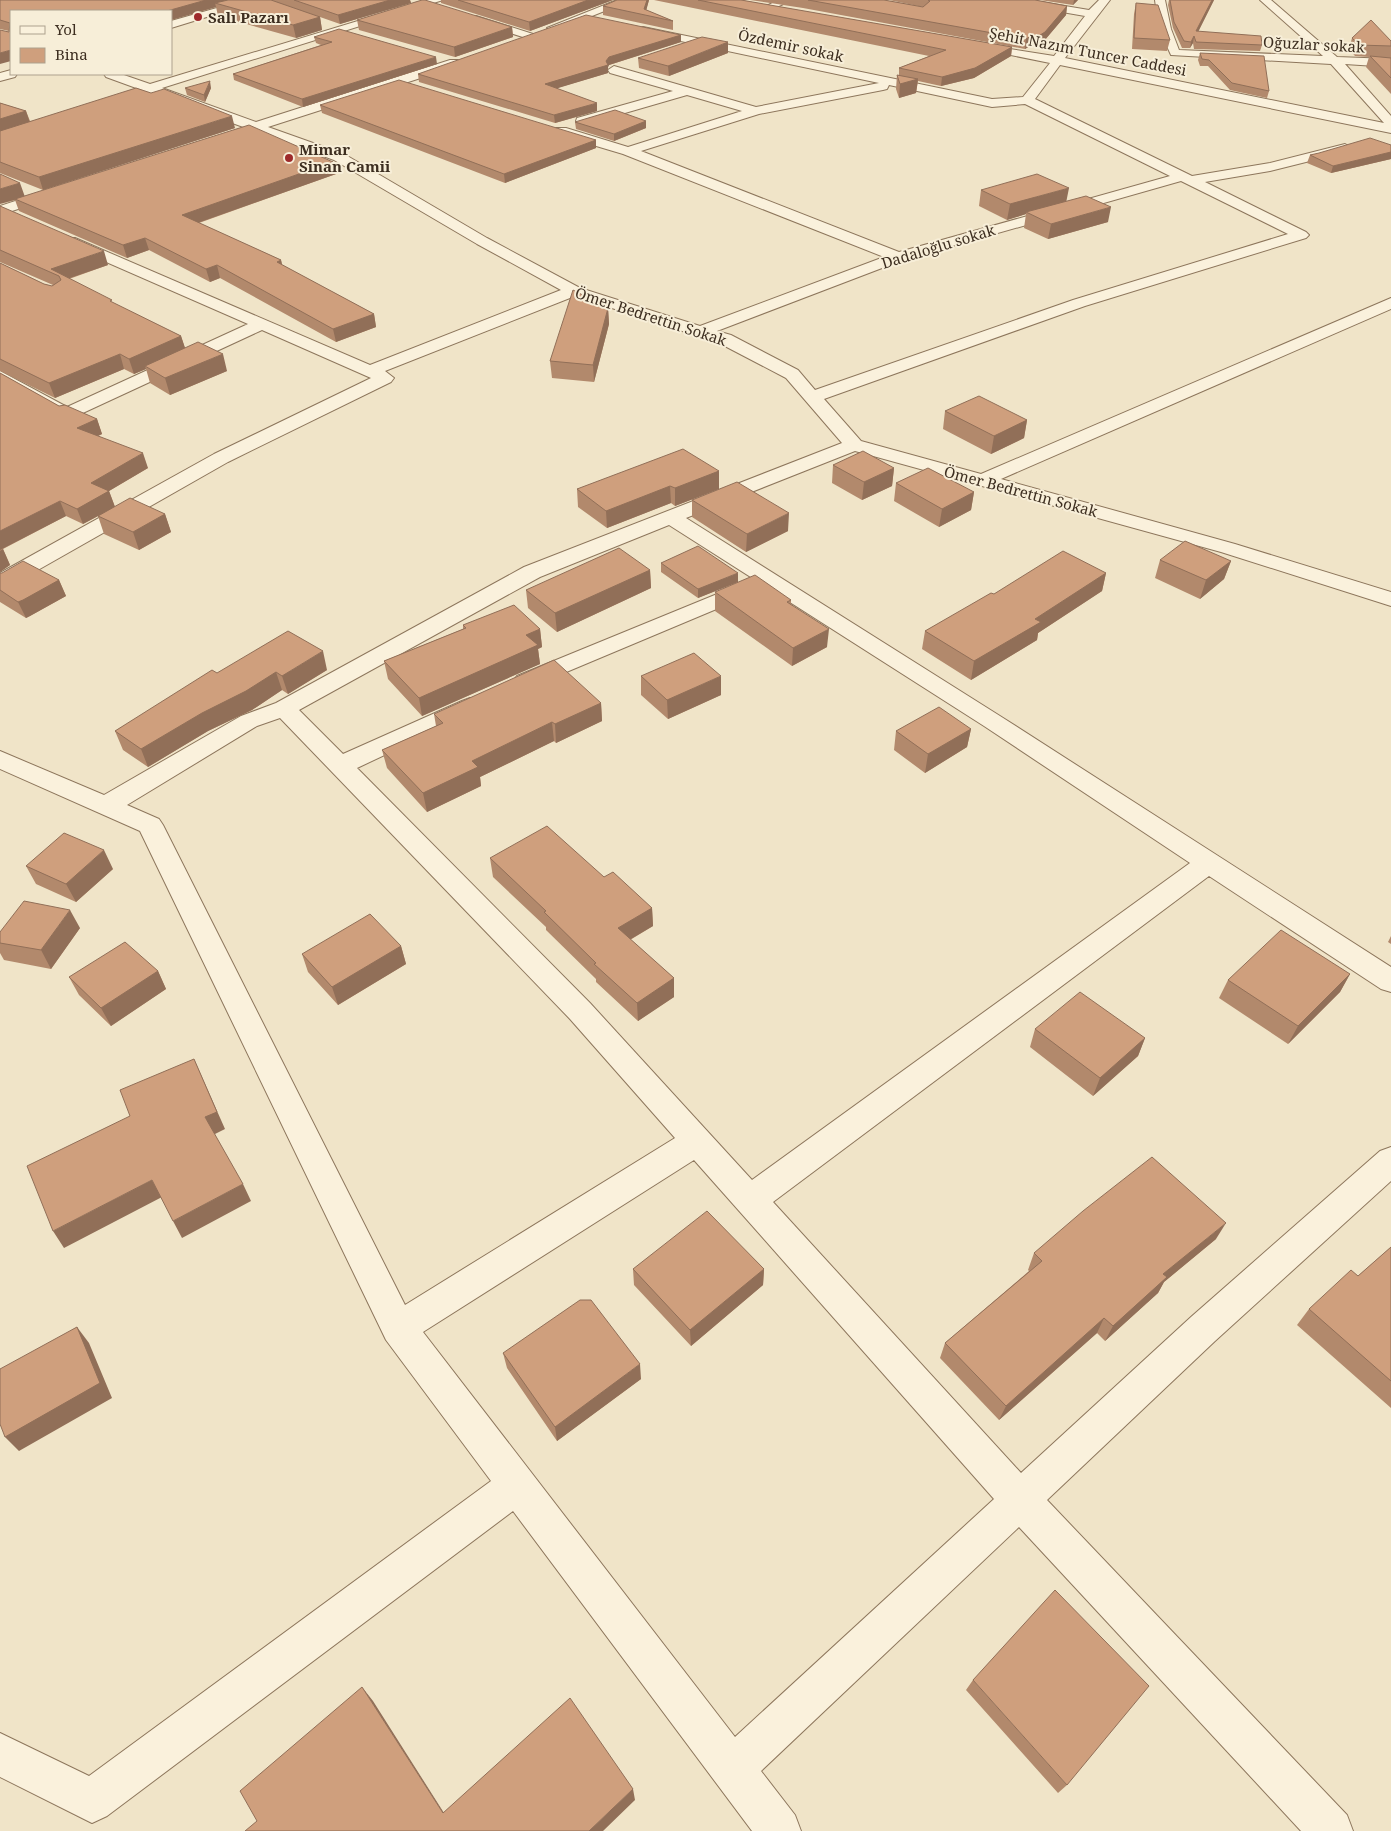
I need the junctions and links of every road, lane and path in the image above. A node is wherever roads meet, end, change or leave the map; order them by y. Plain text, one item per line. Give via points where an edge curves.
1 (627, 0) edge
2 (1010, 0) edge
3 (1105, 0) edge
4 (1160, 0) edge
5 (1265, 0) edge
6 (252, 1) edge
7 (420, 2) edge
8 (441, 5) edge
9 (787, 6) edge
10 (764, 7) edge
11 (1091, 14) junction
12 (463, 15) edge
13 (585, 17) junction
14 (604, 21) edge
15 (320, 23) edge
16 (172, 25) edge
17 (633, 28) edge
18 (339, 30) junction
19 (358, 36) edge
20 (529, 36) junction
21 (512, 42) edge
22 (701, 42) junction
23 (959, 42) edge
24 (675, 50) edge
25 (1175, 53) junction
26 (435, 58) edge
27 (1057, 61) junction
28 (1335, 61) junction
29 (1391, 63) edge
30 (631, 65) dead end
31 (112, 75) edge
32 (398, 81) junction
33 (894, 84) junction
34 (425, 89) edge
35 (1198, 89) junction
36 (147, 91) junction
37 (687, 91) junction
38 (1026, 100) junction
39 (756, 111) junction
40 (1391, 124) edge
41 (258, 126) junction
42 (1391, 130) edge
43 (230, 136) edge
44 (1374, 138) edge
45 (1357, 144) edge
46 (628, 151) junction
47 (1184, 179) junction
48 (70, 188) edge
49 (25, 189) edge
50 (42, 197) junction
51 (1, 211) edge
52 (20, 218) edge
53 (55, 234) edge
54 (898, 256) junction
55 (574, 291) junction
56 (1391, 303) edge
57 (262, 324) junction
58 (701, 331) junction
59 (370, 371) junction
60 (0, 376) edge
61 (812, 397) junction
62 (854, 445) junction
63 (983, 480) junction
64 (672, 518) junction
65 (768, 579) junction
66 (0, 582) edge
67 (1391, 599) edge
68 (284, 708) junction
69 (4, 765) edge
70 (341, 765) junction
71 (105, 806) junction
72 (1209, 862) junction
73 (1391, 981) edge
74 (697, 1141) junction
75 (1391, 1161) edge
76 (750, 1200) junction
77 (398, 1328) junction
78 (517, 1485) junction
79 (1020, 1500) junction
80 (0, 1754) edge
81 (732, 1769) junction
82 (779, 1831) edge
83 (1331, 1831) edge

1 - 13 street
2 - 11 street
3 - 11 street
4 - 25 street via 1165,29
5 - 28 street
6 - 16 street
7 - 8 street
7 - 18 street
9 - 10 street
11 - 27 street
12 - 20 street
13 - 14 street
13 - 20 street
15 - 18 street
17 - 22 street, Özdemir sokak
18 - 19 street
18 - 36 street
20 - 21 street
22 - 24 street
22 - 33 street, Özdemir sokak
23 - 27 street, Şehit Nazım Tuncer Caddesi
25 - 28 street, Oğuzlar sokak
25 - 35 street
26 - 32 street via 458,62
27 - 35 street, Şehit Nazım Tuncer Caddesi
27 - 38 street
28 - 29 street, Oğuzlar sokak
28 - 40 street
30 - 37 street via 614,70
31 - 36 street, Ömer Bedrettin Sokak
32 - 34 street
32 - 41 street
33 - 38 street, Özdemir sokak via 992,103
33 - 39 street
35 - 42 street, Şehit Nazım Tuncer Caddesi
36 - 41 street, Ömer Bedrettin Sokak
37 - 39 street
37 - 46 street via 550,128
38 - 47 street
39 - 46 street
41 - 43 street
41 - 55 street, Ömer Bedrettin Sokak via 339,157
42 - 44 street
45 - 47 street, Dadaloğlu sokak via 1270,167
46 - 54 street
47 - 54 street, Dadaloğlu sokak
47 - 61 street via 1301,235 1080,303
48 - 50 street
49 - 50 street
50 - 51 street
51 - 52 street
53 - 57 street
54 - 58 street, Dadaloğlu sokak
55 - 58 street, Ömer Bedrettin Sokak
55 - 59 street
56 - 63 street
57 - 59 street
57 - 60 street via 66,414
58 - 61 street, Ömer Bedrettin Sokak via 725,339 792,374
59 - 66 street via 386,378 221,458
61 - 62 street, Ömer Bedrettin Sokak
62 - 63 street, Ömer Bedrettin Sokak
62 - 64 street
63 - 67 street, Ömer Bedrettin Sokak via 1228,548
64 - 65 street
64 - 68 street via 532,572
65 - 70 street via 556,667
65 - 72 street
68 - 70 street
68 - 71 street via 249,721
69 - 71 street
70 - 74 street via 580,1012
71 - 77 street via 150,825
72 - 73 street
72 - 76 street
74 - 76 street
74 - 77 street
75 - 79 street via 1203,1329
76 - 79 street
77 - 78 street
78 - 80 street via 92,1801
78 - 81 street
79 - 81 street
79 - 83 street
81 - 82 street

